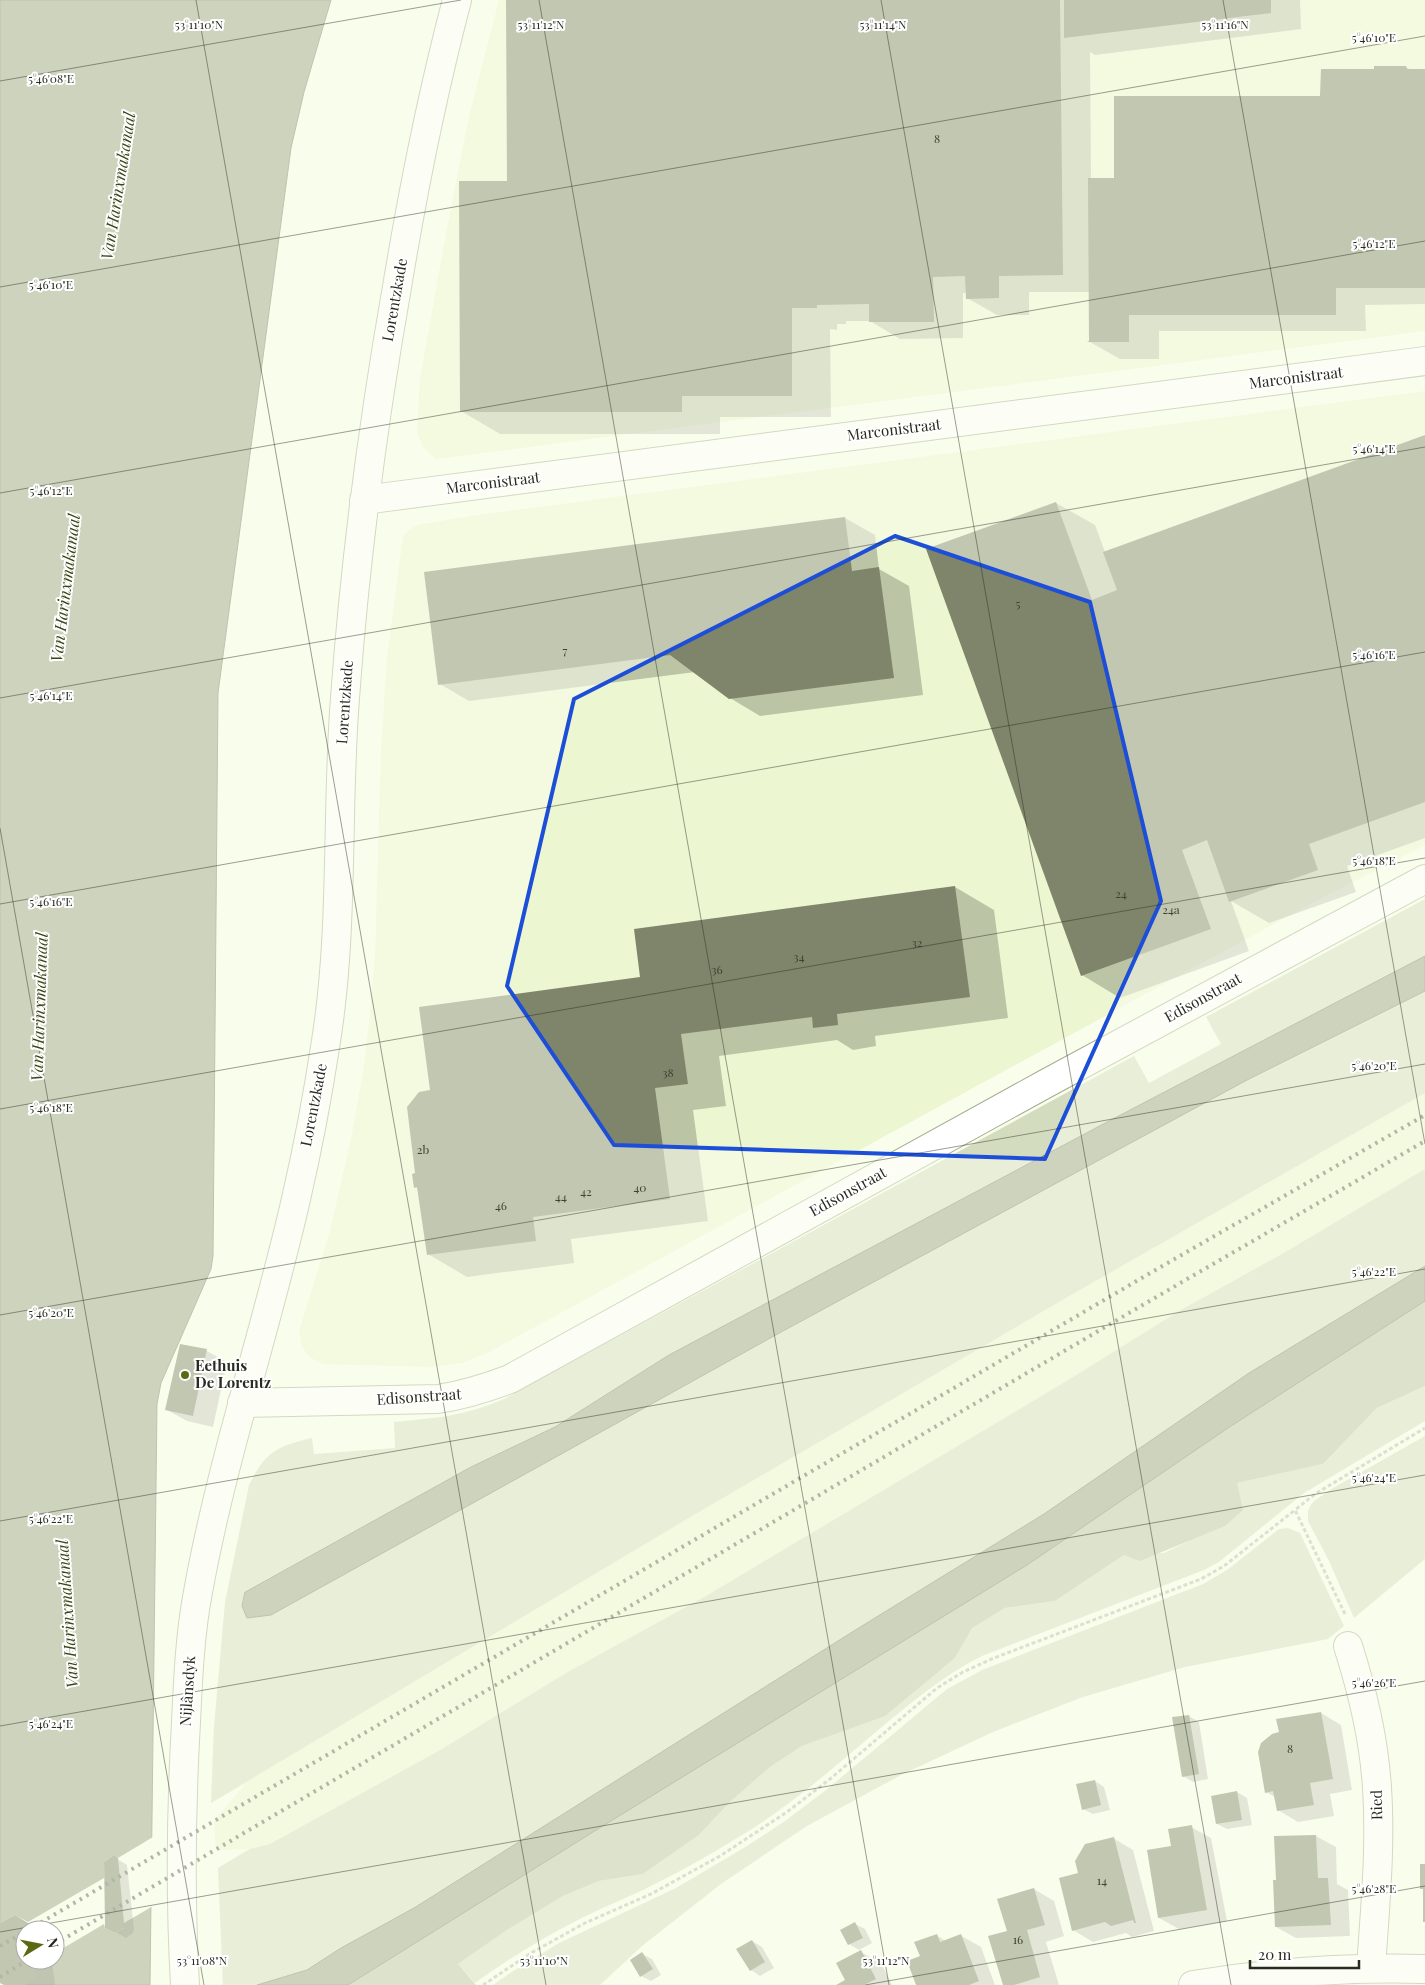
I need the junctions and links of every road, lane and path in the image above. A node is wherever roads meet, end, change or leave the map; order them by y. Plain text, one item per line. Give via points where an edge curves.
1 (457, 0) edge
2 (1425, 361) edge
3 (364, 500) junction
4 (1425, 879) edge
5 (242, 1403) junction
6 (1425, 1428) edge
7 (1295, 1510) junction
8 (1348, 1646) joint
9 (1371, 1968) junction
10 (1425, 1969) edge
11 (185, 1985) edge
12 (483, 1985) edge
13 (1193, 1985) edge

1 - 3 street, Lorentzkade via 415,181
2 - 3 street, Marconistraat
3 - 5 street, Lorentzkade via 344,703 336,934 327,1036 296,1200
4 - 5 street, Edisonstraat via 510,1378 471,1393 438,1399
5 - 11 street, Nijlânsdyk via 197,1595 188,1682 183,1777
6 - 7 path via 1315,1494
7 - 8 path via 1348,1622
7 - 12 path via 1224,1566 1201,1579 962,1672 937,1688 787,1812 720,1856 651,1894 577,1927
8 - 9 street, Ried via 1363,1693 1377,1788 1378,1840
9 - 10 street
9 - 13 street via 1306,1970

